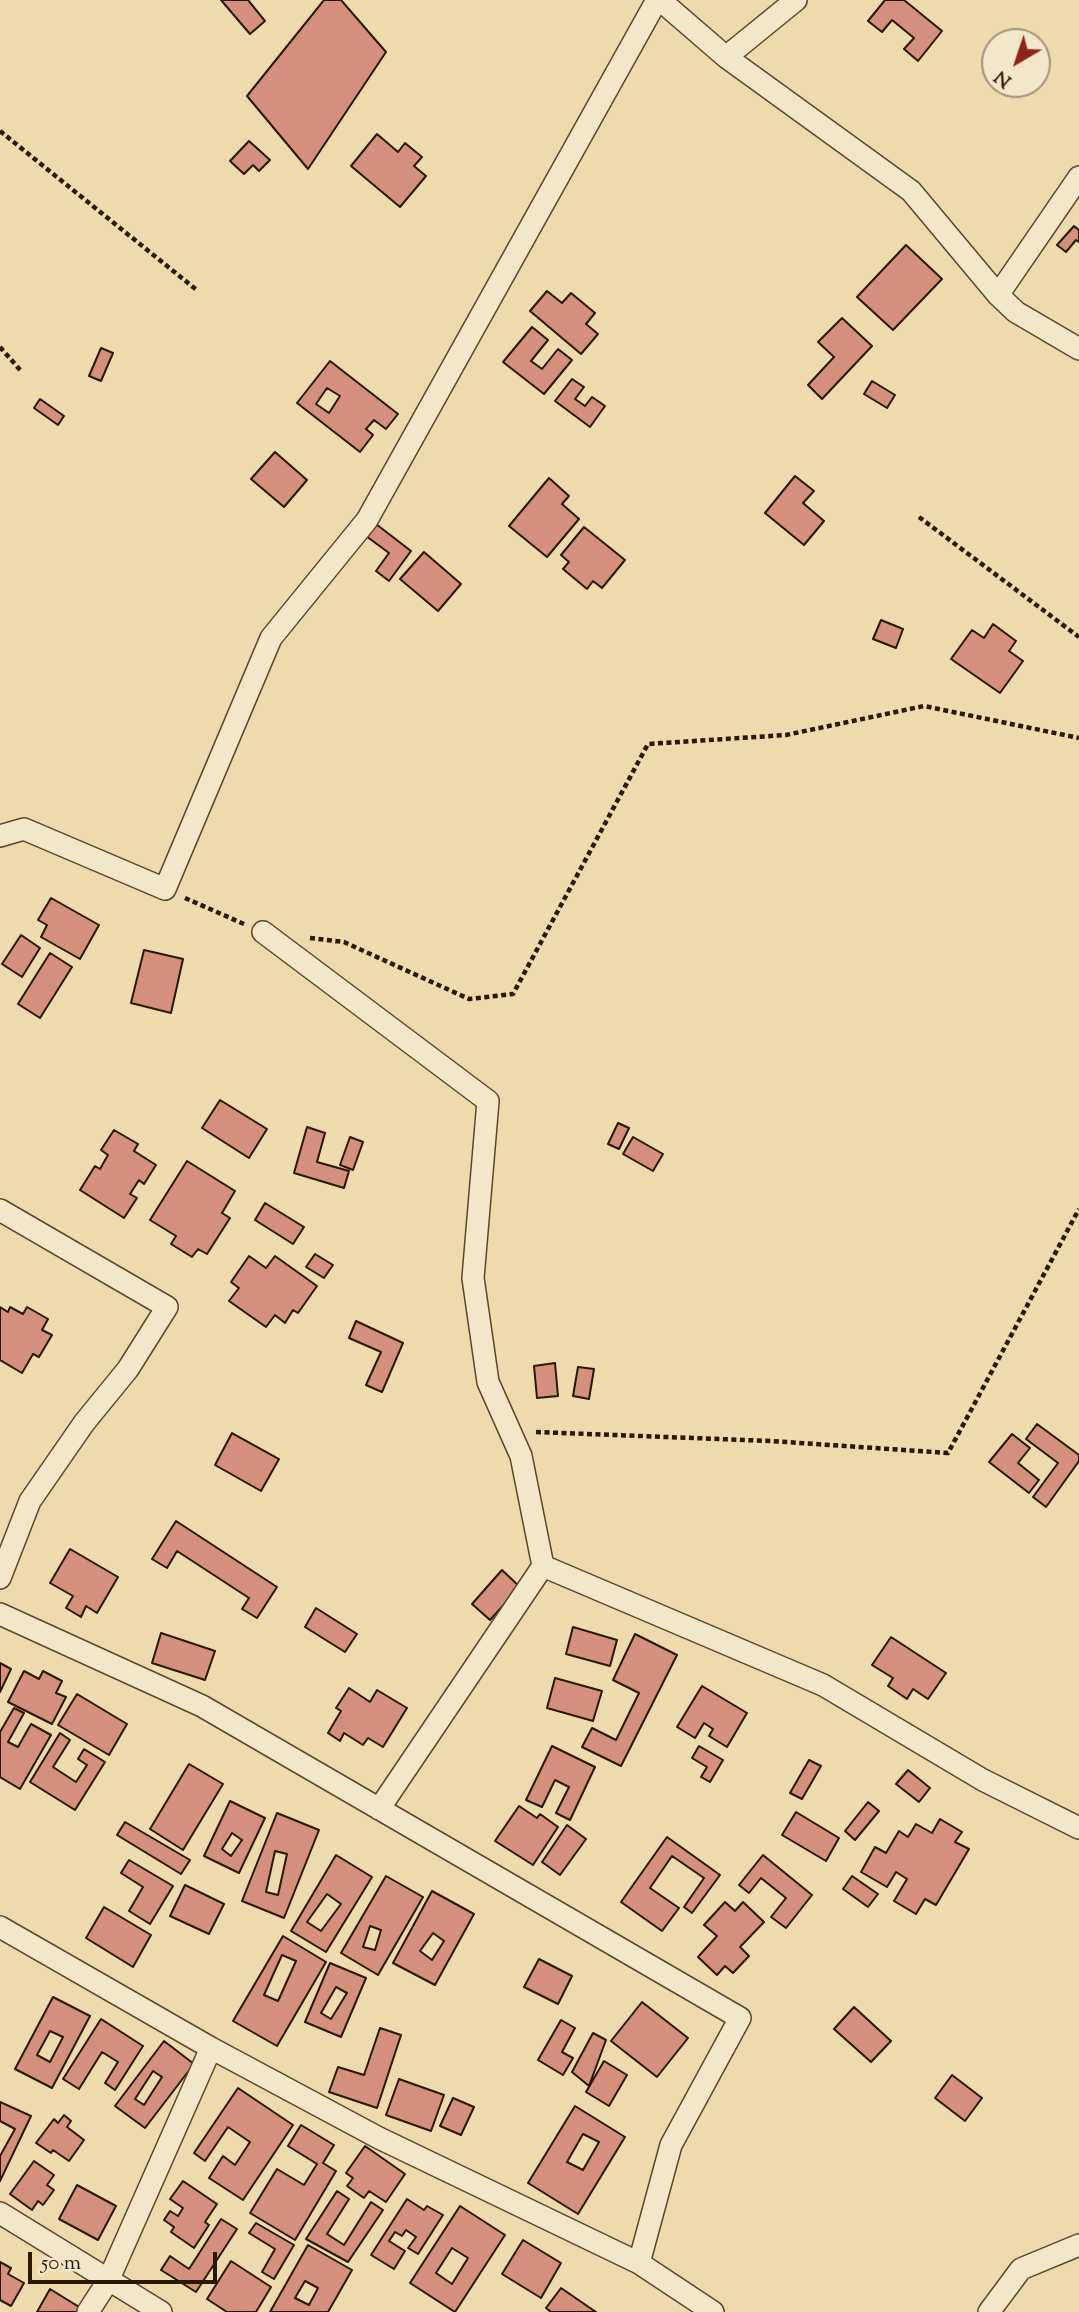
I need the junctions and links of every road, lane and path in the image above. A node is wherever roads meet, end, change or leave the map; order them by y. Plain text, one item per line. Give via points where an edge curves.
1 (659, 0) edge
2 (796, 0) edge
3 (726, 57) junction
4 (0, 131) edge
5 (1079, 177) edge
6 (198, 291) dead end
7 (998, 295) junction
8 (0, 347) edge
9 (1079, 349) edge
10 (21, 371) dead end
11 (919, 517) dead end
12 (1079, 637) edge
13 (1079, 738) edge
14 (0, 836) edge
15 (165, 889) junction
16 (263, 932) joint
17 (304, 937) dead end
18 (1079, 1209) edge
19 (0, 1210) edge
20 (510, 1431) junction
21 (543, 1566) junction
22 (0, 1578) edge
23 (0, 1615) edge
24 (379, 1809) junction
25 (1079, 1828) edge
26 (0, 1927) edge
27 (212, 2048) junction
28 (0, 2213) edge
29 (1079, 2245) edge
30 (639, 2263) junction
31 (108, 2281) junction
32 (88, 2312) edge
33 (162, 2312) edge
34 (713, 2312) edge
35 (989, 2312) edge

1 - 3 street
1 - 15 street via 367,520 271,638
2 - 3 street
3 - 7 street via 911,191
4 - 6 path
5 - 7 street
7 - 9 street via 1016,312
8 - 10 path
11 - 12 path
13 - 17 path via 924,706 786,734 648,744 513,994 469,999 344,942
14 - 15 street via 24,829
15 - 16 path
16 - 20 street via 488,1101 474,1278 488,1382
18 - 20 path via 948,1453
19 - 22 street via 167,1307 128,1369 30,1501
20 - 21 street via 521,1456
21 - 24 street
21 - 25 street via 823,1685 984,1780
23 - 24 street via 202,1706
24 - 30 street via 740,2018 671,2145
26 - 27 street
27 - 30 street via 379,2138
27 - 31 street
28 - 31 street
29 - 35 street via 1020,2269
30 - 34 street
31 - 32 street
31 - 33 street

